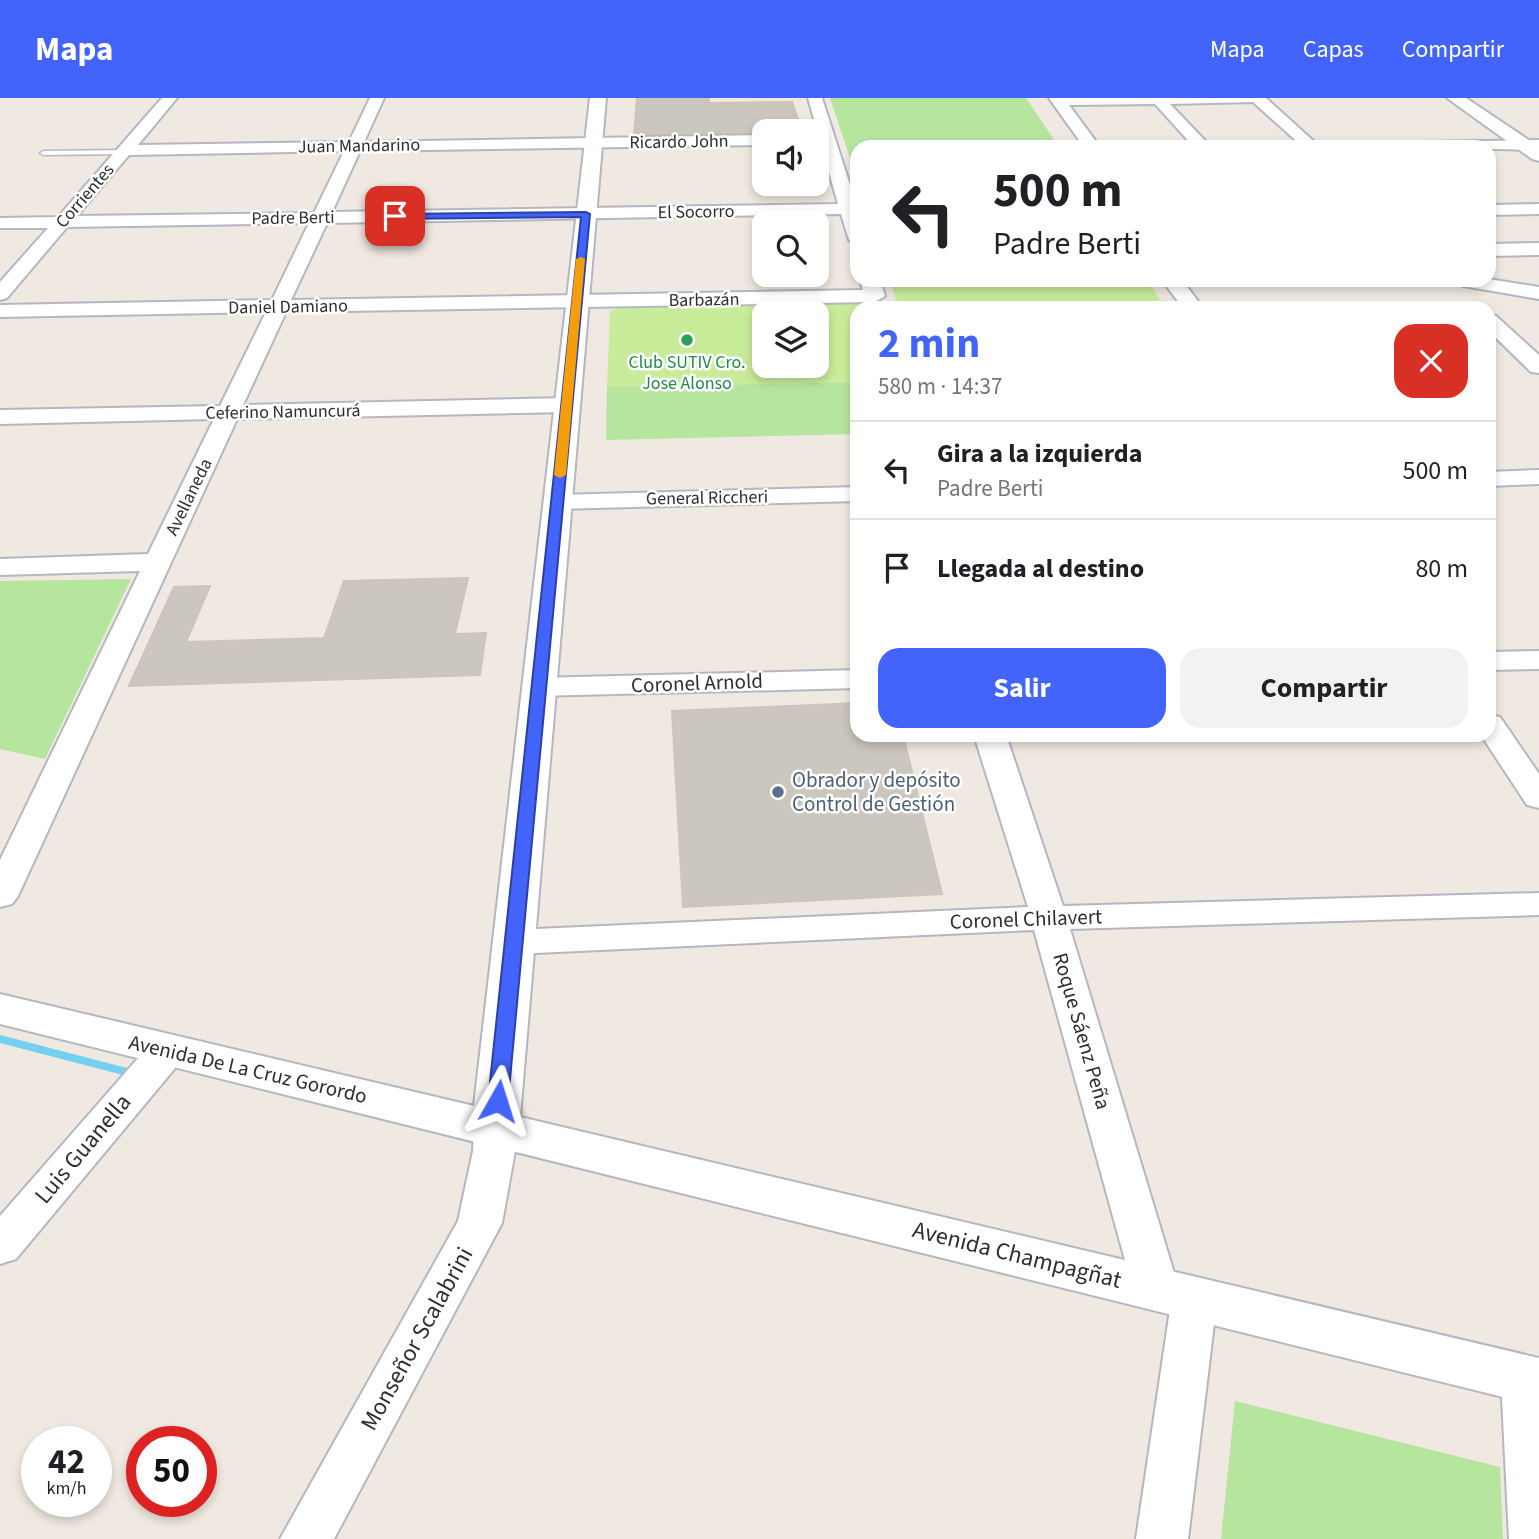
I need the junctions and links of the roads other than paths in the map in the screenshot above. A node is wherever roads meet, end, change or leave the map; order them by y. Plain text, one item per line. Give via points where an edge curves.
1 (170, 98) edge
2 (377, 98) edge
3 (598, 98) edge
4 (815, 98) edge
5 (1255, 98) edge
6 (1455, 98) edge
7 (1057, 99) edge
8 (1158, 99) edge
9 (819, 119) edge
10 (752, 140) edge
11 (1087, 140) edge
12 (1196, 140) edge
13 (1304, 140) edge
14 (593, 143) junction
15 (354, 146) junction
16 (1496, 148) edge
17 (1534, 149) edge
18 (123, 151) junction
19 (44, 153) dead end
20 (829, 156) edge
21 (847, 209) junction
22 (1539, 209) edge
23 (1496, 210) edge
24 (586, 214) junction
25 (319, 217) junction
26 (850, 217) edge
27 (62, 222) junction
28 (0, 223) edge
29 (1539, 249) edge
30 (1496, 250) edge
31 (1178, 287) edge
32 (1454, 287) edge
33 (872, 288) edge
34 (0, 293) edge
35 (1539, 293) edge
36 (1470, 298) edge
37 (1188, 301) edge
38 (576, 302) junction
39 (278, 308) junction
40 (0, 311) edge
41 (1496, 327) edge
42 (1539, 367) edge
43 (567, 405) junction
44 (230, 413) junction
45 (0, 416) edge
46 (1539, 477) edge
47 (1496, 479) edge
48 (850, 494) edge
49 (557, 502) junction
50 (158, 562) junction
51 (0, 566) edge
52 (1539, 660) edge
53 (1496, 661) edge
54 (850, 679) edge
55 (537, 687) junction
56 (1496, 734) edge
57 (992, 742) edge
58 (1539, 798) edge
59 (0, 896) edge
60 (1539, 904) edge
61 (1049, 918) junction
62 (514, 942) junction
63 (0, 1009) edge
64 (167, 1051) junction
65 (495, 1128) junction
66 (0, 1247) edge
67 (1175, 1294) junction
68 (1532, 1380) edge
69 (306, 1539) edge
70 (1162, 1539) edge
71 (1535, 1539) edge

1 - 18 street, Corrientes
2 - 15 street, Avellaneda
3 - 14 main road
4 - 9 street
5 - 8 street
5 - 13 street
6 - 17 main road
7 - 8 street
7 - 11 street
8 - 12 street
10 - 14 street, Ricardo John
14 - 15 street, Juan Mandarino
14 - 24 main road
15 - 18 street, Juan Mandarino
15 - 25 street, Avellaneda
16 - 17 street
18 - 19 lane
18 - 27 street, Corrientes
20 - 21 street
21 - 24 street, El Socorro
21 - 26 street
22 - 23 street
24 - 25 street, Padre Berti
24 - 38 main road
25 - 27 street, Padre Berti
25 - 39 street, Avellaneda
27 - 28 street, Padre Berti
27 - 34 street, Corrientes
29 - 30 street
31 - 37 street
32 - 36 street
33 - 38 street, Barbazán
35 - 36 street
38 - 39 street, Daniel Damiano
38 - 43 main road
39 - 40 street, Daniel Damiano
39 - 44 street, Avellaneda
41 - 42 street
43 - 44 street, Ceferino Namuncurá
43 - 49 main road
44 - 45 street, Ceferino Namuncurá
44 - 50 street, Avellaneda
46 - 47 street
48 - 49 street, General Riccheri
49 - 55 main road
50 - 51 street
50 - 59 street, Avellaneda
52 - 53 street
54 - 55 street, Coronel Arnold
55 - 62 main road
56 - 58 street
57 - 61 street, Roque Sáenz Peña
60 - 61 street, Coronel Chilavert
61 - 62 street, Coronel Chilavert
61 - 67 street, Roque Sáenz Peña
62 - 65 main road
63 - 64 main road, Avenida De La Cruz Gorordo
64 - 65 main road, Avenida De La Cruz Gorordo
64 - 66 street, Luis Guanella
65 - 67 main road, Avenida Champagñat
65 - 69 street, Monseñor Scalabrini via 480,1223
67 - 68 main road, Avenida Champagñat
67 - 70 street, Roque Sáenz Peña
68 - 71 street

